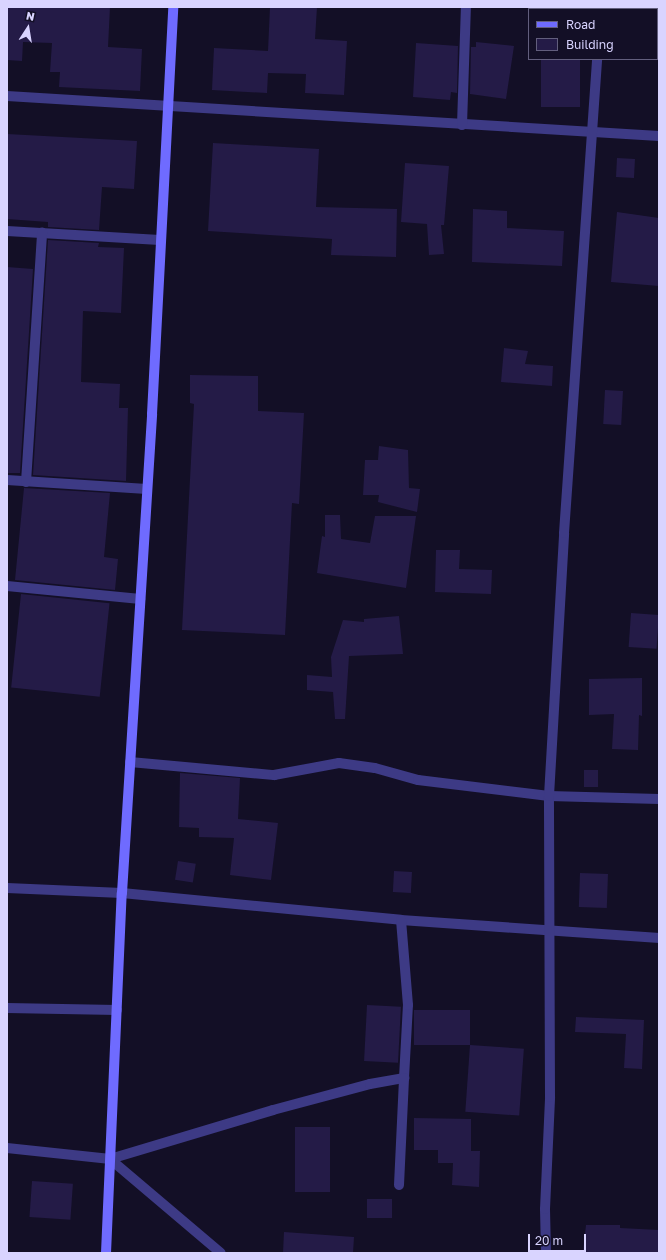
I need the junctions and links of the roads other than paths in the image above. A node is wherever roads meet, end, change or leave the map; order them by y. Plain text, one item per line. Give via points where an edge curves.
1 (173, 7) edge
2 (466, 7) edge
3 (597, 60) edge
4 (7, 96) edge
5 (168, 107) junction
6 (462, 125) junction
7 (593, 133) junction
8 (659, 136) edge
9 (7, 231) edge
10 (42, 233) junction
11 (160, 240) junction
12 (7, 480) edge
13 (26, 482) junction
14 (147, 489) junction
15 (7, 586) edge
16 (140, 599) junction
17 (130, 762) junction
18 (549, 796) junction
19 (659, 799) edge
20 (7, 888) edge
21 (122, 893) junction
22 (401, 920) junction
23 (549, 932) junction
24 (659, 938) edge
25 (7, 1008) edge
26 (117, 1010) junction
27 (404, 1078) junction
28 (7, 1148) edge
29 (110, 1159) junction
30 (399, 1185) dead end
31 (106, 1253) edge
32 (221, 1253) edge
33 (546, 1253) edge

1 - 5 street
2 - 6 street
3 - 7 street
4 - 5 street
5 - 6 street
5 - 11 street
6 - 7 street
7 - 8 street
7 - 18 street via 564,526
9 - 10 street
10 - 11 street
10 - 13 street
11 - 14 street
12 - 13 street
13 - 14 street
14 - 16 street
15 - 16 street
16 - 17 street
17 - 18 street via 274,775 338,763 375,768 418,780
17 - 21 street
18 - 19 street
18 - 23 street
20 - 21 street
21 - 22 street
21 - 26 street
22 - 23 street
22 - 27 street via 408,1005
23 - 24 street
23 - 33 street via 550,1097
25 - 26 street
26 - 29 street
27 - 29 street via 370,1084 280,1108
27 - 30 street
28 - 29 street
29 - 31 street
29 - 32 street

